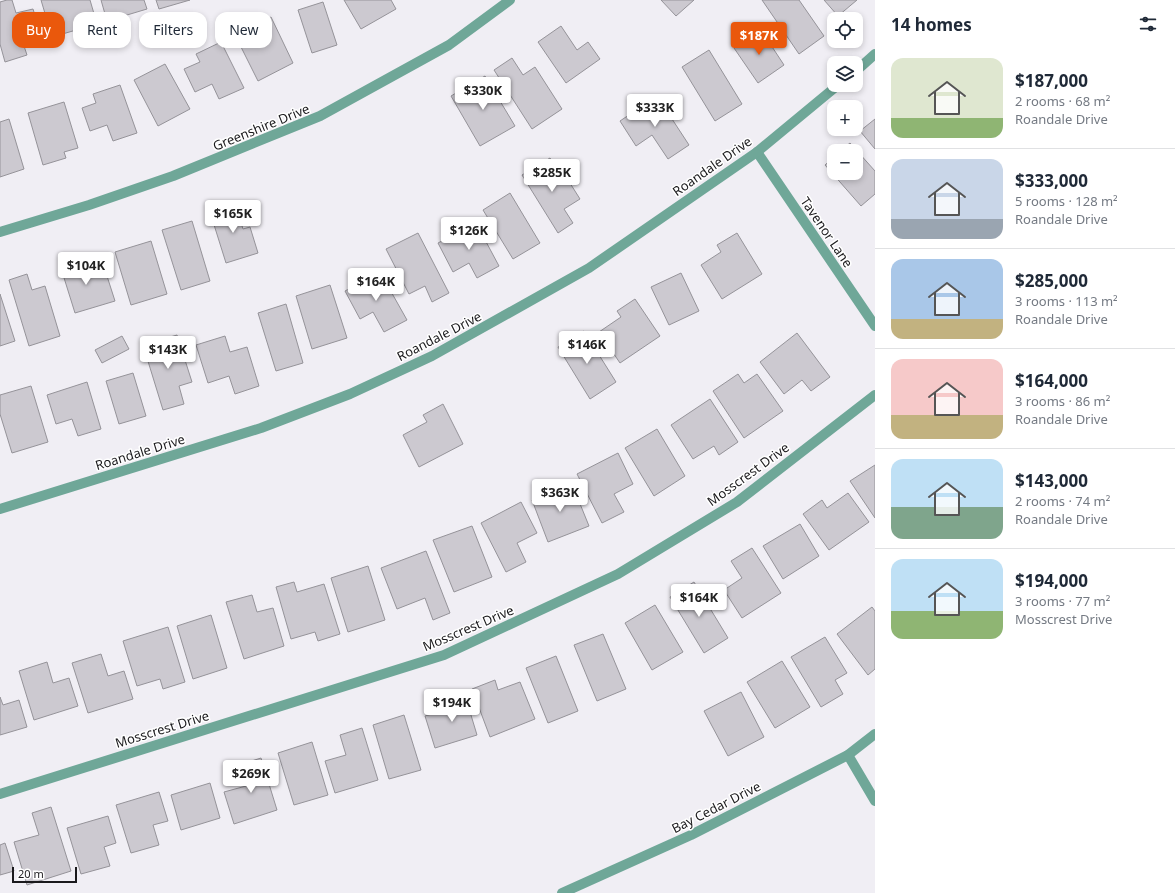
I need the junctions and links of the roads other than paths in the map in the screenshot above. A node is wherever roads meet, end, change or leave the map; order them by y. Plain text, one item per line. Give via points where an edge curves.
1 (510, 0) edge
2 (875, 54) edge
3 (863, 64) edge
4 (830, 92) edge
5 (757, 152) junction
6 (0, 232) edge
7 (875, 326) edge
8 (875, 394) edge
9 (0, 509) edge
10 (875, 734) edge
11 (848, 755) junction
12 (0, 794) edge
13 (875, 801) edge
14 (562, 893) edge

1 - 6 street, Greenshire Drive via 449,45 320,116 173,176
2 - 3 street
4 - 5 street, Roandale Drive
5 - 7 street, Tavenor Lane
5 - 9 street, Roandale Drive via 589,268 432,356 350,394 261,428
8 - 12 street, Mosscrest Drive via 736,502 618,574 444,655
10 - 11 street, Bay Cedar Drive
11 - 13 street
11 - 14 street, Bay Cedar Drive via 691,835

